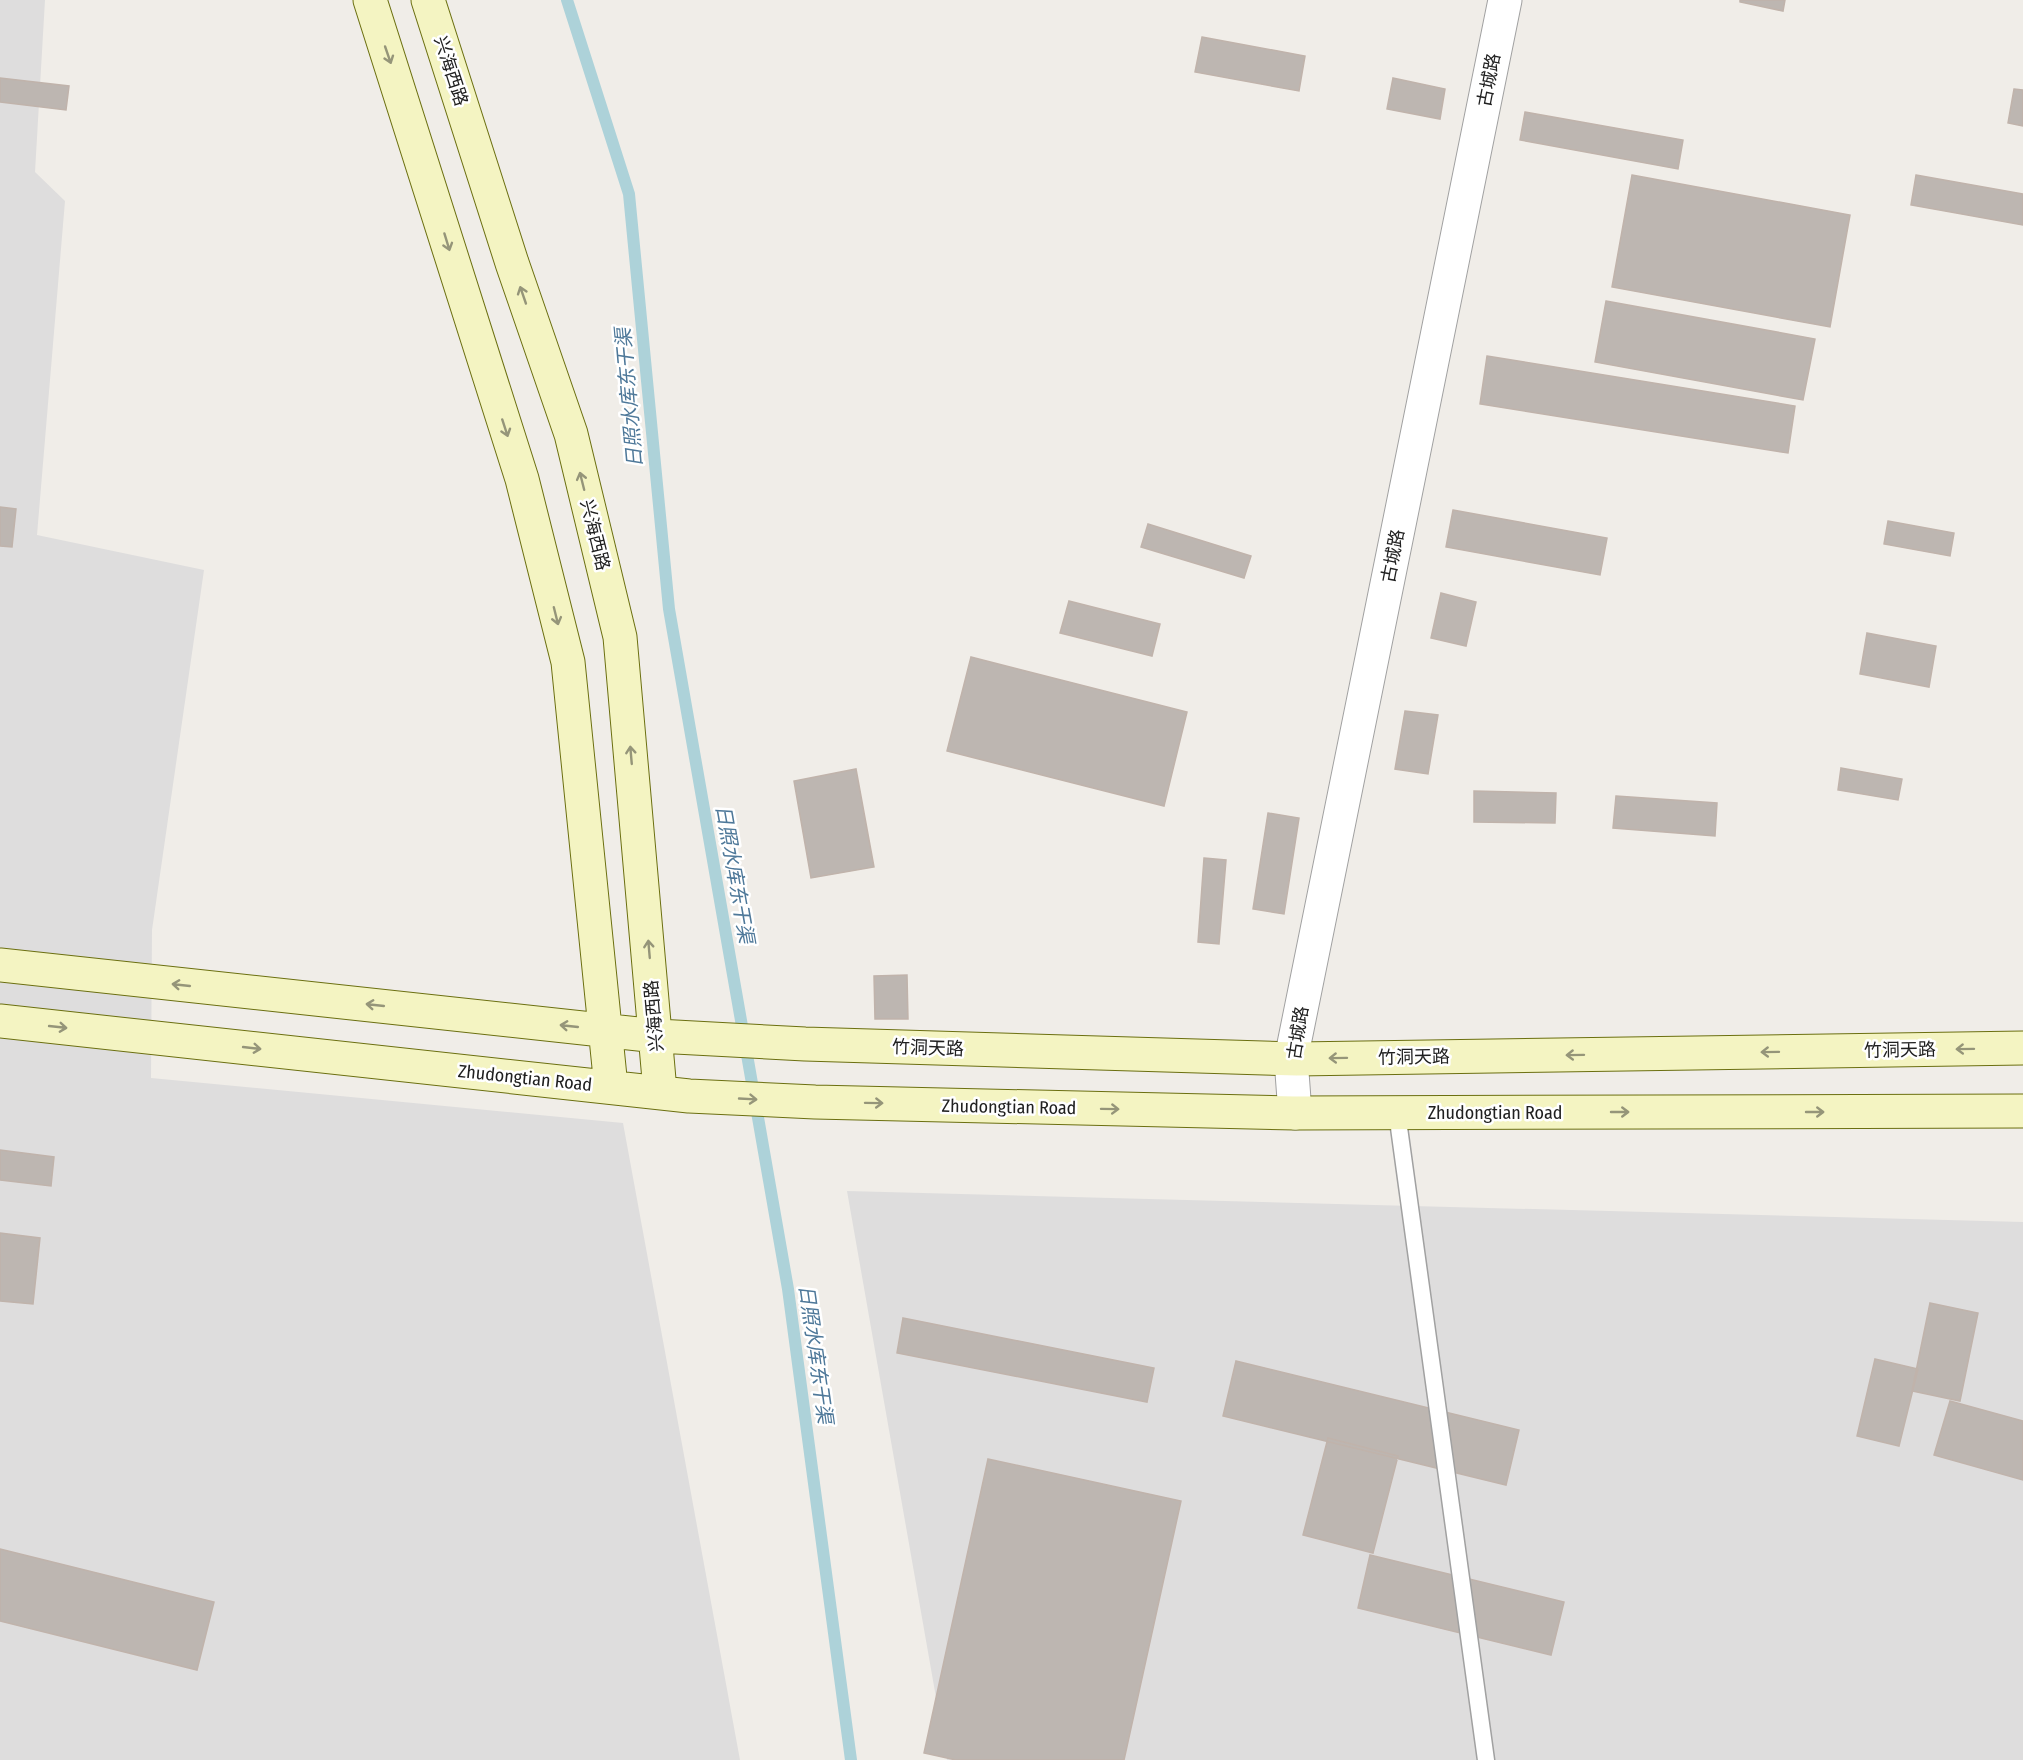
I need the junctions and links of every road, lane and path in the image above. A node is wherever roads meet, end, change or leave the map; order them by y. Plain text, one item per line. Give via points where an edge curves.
1 (370, 0) edge
2 (428, 0) edge
3 (1505, 0) edge
4 (0, 965) edge
5 (0, 1021) edge
6 (605, 1030) junction
7 (657, 1036) junction
8 (2023, 1048) edge
9 (1291, 1059) junction
10 (611, 1087) junction
11 (675, 1093) junction
12 (2023, 1111) edge
13 (1295, 1113) junction
14 (1397, 1113) junction
15 (1486, 1760) edge

1 -> 6 main road via 522,479 568,662
7 -> 2 main road, 兴海西路 via 620,637 571,434
3 - 9 street, 古城路
6 -> 4 main road
5 -> 10 main road, Zhudongtian Road
6 - 7 main road
6 - 10 main road
7 - 9 main road, 竹洞天路
7 - 11 main road, 兴海西路
8 -> 9 main road, 竹洞天路
9 - 13 street, 古城路
10 - 11 main road, Zhudongtian Road
11 -> 13 main road, Zhudongtian Road via 815,1102
14 -> 12 main road, Zhudongtian Road
13 - 14 main road, Zhudongtian Road
14 - 15 lane

